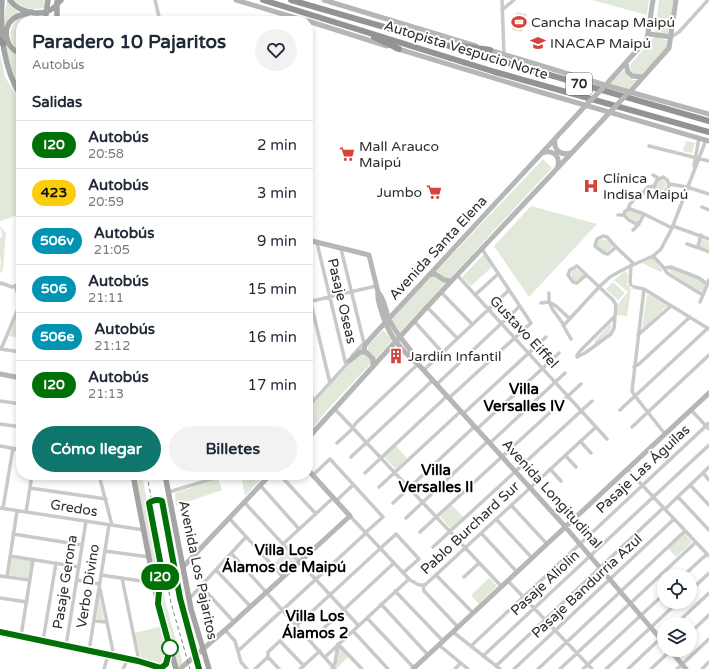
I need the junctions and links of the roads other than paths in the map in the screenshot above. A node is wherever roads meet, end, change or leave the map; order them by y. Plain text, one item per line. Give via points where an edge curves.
1 (2, 0) edge
2 (10, 0) edge
3 (48, 0) edge
4 (155, 0) edge
5 (236, 0) edge
6 (263, 0) edge
7 (324, 0) edge
8 (502, 0) edge
9 (514, 0) edge
10 (654, 0) edge
11 (676, 0) edge
12 (708, 0) edge
13 (294, 1) edge
14 (331, 1) edge
15 (58, 2) edge
16 (502, 10) junction
17 (47, 11) junction
18 (32, 12) junction
19 (21, 16) edge
20 (46, 16) edge
21 (57, 16) edge
22 (159, 16) edge
23 (290, 16) edge
24 (16, 18) edge
25 (313, 23) edge
26 (357, 29) junction
27 (649, 34) junction
28 (671, 38) junction
29 (1, 42) edge
30 (449, 45) junction
31 (399, 49) junction
32 (490, 50) junction
33 (16, 51) edge
34 (504, 55) junction
35 (626, 64) junction
36 (643, 77) junction
37 (16, 86) edge
38 (604, 87) junction
39 (628, 93) junction
40 (587, 104) junction
41 (611, 111) junction
42 (709, 114) edge
43 (709, 122) edge
44 (709, 132) edge
45 (556, 138) junction
46 (699, 138) junction
47 (707, 140) edge
48 (649, 146) dead end
49 (542, 153) junction
50 (571, 153) junction
51 (697, 158) junction
52 (709, 161) edge
53 (558, 167) junction
54 (653, 175) dead end
55 (658, 178) junction
56 (669, 184) junction
57 (654, 186) junction
58 (687, 187) junction
59 (709, 194) edge
60 (641, 195) dead end
61 (633, 201) dead end
62 (702, 207) dead end
63 (628, 209) junction
64 (709, 210) edge
65 (644, 214) junction
66 (618, 215) dead end
67 (624, 215) junction
68 (639, 224) junction
69 (673, 227) junction
70 (604, 230) dead end
71 (633, 230) dead end
72 (701, 235) junction
73 (601, 237) junction
74 (709, 239) edge
75 (313, 242) edge
76 (317, 243) junction
77 (595, 244) junction
78 (687, 244) dead end
79 (590, 245) dead end
80 (616, 247) junction
81 (699, 248) junction
82 (341, 249) junction
83 (482, 249) junction
84 (709, 252) edge
85 (654, 256) junction
86 (576, 259) dead end
87 (441, 261) junction
88 (633, 264) junction
89 (575, 266) junction
90 (664, 268) junction
91 (498, 274) junction
92 (429, 275) junction
93 (457, 275) junction
94 (568, 275) junction
95 (586, 275) junction
96 (440, 277) junction
97 (563, 277) dead end
98 (451, 281) junction
99 (708, 282) edge
100 (0, 284) edge
101 (15, 286) edge
102 (599, 287) junction
103 (377, 289) junction
104 (644, 289) junction
105 (509, 290) junction
106 (442, 291) junction
107 (352, 292) junction
108 (549, 293) dead end
109 (703, 294) junction
110 (475, 296) junction
111 (330, 297) junction
112 (313, 301) edge
113 (549, 302) junction
114 (700, 302) dead end
115 (541, 303) dead end
116 (520, 306) junction
117 (671, 306) junction
118 (427, 307) junction
119 (488, 310) junction
120 (16, 314) edge
121 (313, 317) edge
122 (614, 317) junction
123 (690, 317) junction
124 (389, 319) junction
125 (570, 319) junction
126 (414, 321) junction
127 (384, 323) junction
128 (472, 324) junction
129 (501, 324) junction
130 (563, 325) junction
131 (708, 329) edge
132 (638, 335) junction
133 (546, 337) dead end
134 (371, 338) junction
135 (457, 338) junction
136 (514, 338) junction
137 (398, 339) junction
138 (571, 339) dead end
139 (591, 342) junction
140 (364, 343) junction
141 (595, 346) junction
142 (1, 349) edge
143 (16, 351) edge
144 (365, 352) junction
145 (442, 352) junction
146 (559, 353) dead end
147 (529, 354) junction
148 (709, 355) edge
149 (381, 357) junction
150 (372, 358) junction
151 (348, 363) junction
152 (418, 364) junction
153 (373, 366) junction
154 (634, 367) junction
155 (542, 368) junction
156 (424, 370) junction
157 (565, 373) dead end
158 (0, 374) edge
159 (16, 377) edge
160 (435, 382) junction
161 (555, 382) junction
162 (330, 383) junction
163 (581, 384) dead end
164 (709, 393) edge
165 (568, 396) junction
166 (635, 396) junction
167 (448, 397) junction
168 (0, 401) edge
169 (313, 401) edge
170 (592, 401) dead end
171 (16, 403) edge
172 (334, 408) junction
173 (620, 410) dead end
174 (691, 410) junction
175 (581, 411) junction
176 (462, 412) junction
177 (648, 412) junction
178 (0, 424) edge
179 (16, 426) edge
180 (708, 426) edge
181 (476, 427) junction
182 (596, 427) junction
183 (632, 427) dead end
184 (352, 428) junction
185 (313, 432) edge
186 (665, 434) junction
187 (607, 439) dead end
188 (580, 441) junction
189 (366, 442) junction
190 (489, 442) junction
191 (337, 443) dead end
192 (709, 445) edge
193 (0, 446) edge
194 (13, 448) junction
195 (16, 449) edge
196 (591, 453) dead end
197 (565, 455) junction
198 (502, 456) junction
199 (351, 457) dead end
200 (381, 458) junction
201 (576, 467) dead end
202 (709, 467) edge
203 (550, 469) junction
204 (628, 469) junction
205 (516, 471) junction
206 (394, 472) junction
207 (365, 473) dead end
208 (313, 474) edge
209 (703, 474) junction
210 (313, 476) edge
211 (31, 480) edge
212 (101, 480) edge
213 (134, 480) edge
214 (166, 480) edge
215 (209, 480) edge
216 (265, 480) edge
217 (285, 480) edge
218 (709, 480) edge
219 (561, 481) dead end
220 (353, 485) junction
221 (642, 485) junction
222 (690, 485) junction
223 (260, 486) junction
224 (379, 487) dead end
225 (530, 487) junction
226 (30, 488) junction
227 (409, 488) junction
228 (169, 492) junction
229 (653, 497) junction
230 (678, 497) junction
231 (335, 499) junction
232 (106, 500) junction
233 (244, 502) junction
234 (422, 502) junction
235 (393, 503) dead end
236 (511, 506) junction
237 (709, 506) edge
238 (1, 508) edge
239 (664, 508) junction
240 (17, 511) junction
241 (26, 512) junction
242 (316, 514) junction
243 (350, 516) junction
244 (436, 517) junction
245 (229, 518) junction
246 (406, 518) dead end
247 (496, 519) junction
248 (674, 519) junction
249 (86, 521) junction
250 (110, 525) junction
251 (566, 527) junction
252 (300, 529) junction
253 (144, 530) junction
254 (709, 530) edge
255 (685, 531) junction
256 (420, 532) dead end
257 (450, 532) junction
258 (366, 533) junction
259 (481, 533) junction
260 (14, 534) junction
261 (246, 537) junction
262 (696, 542) junction
263 (580, 543) junction
264 (283, 544) junction
265 (547, 544) junction
266 (82, 545) junction
267 (434, 547) dead end
268 (465, 548) junction
269 (380, 549) junction
270 (105, 551) junction
271 (231, 553) junction
272 (708, 555) edge
273 (10, 556) junction
274 (590, 556) junction
275 (150, 557) junction
276 (532, 558) junction
277 (34, 560) junction
278 (300, 562) junction
279 (56, 563) junction
280 (394, 563) junction
281 (479, 563) junction
282 (79, 567) junction
283 (183, 567) junction
284 (600, 568) junction
285 (691, 569) edge
286 (216, 570) junction
287 (517, 572) junction
288 (404, 573) junction
289 (709, 573) edge
290 (101, 575) junction
291 (436, 575) junction
292 (0, 576) edge
293 (7, 577) junction
294 (283, 577) junction
295 (464, 577) dead end
296 (122, 578) junction
297 (409, 579) junction
298 (610, 579) junction
299 (30, 580) junction
300 (77, 580) junction
301 (316, 580) junction
302 (508, 581) junction
303 (155, 583) junction
304 (697, 584) edge
305 (99, 585) junction
306 (423, 585) junction
307 (201, 586) junction
308 (502, 587) junction
309 (395, 591) junction
310 (620, 592) junction
311 (266, 593) junction
312 (709, 593) edge
313 (330, 595) junction
314 (524, 597) junction
315 (0, 598) edge
316 (189, 599) junction
317 (657, 600) edge
318 (27, 602) junction
319 (630, 603) junction
320 (381, 604) junction
321 (251, 607) junction
322 (534, 608) junction
323 (670, 609) edge
324 (283, 610) junction
325 (344, 610) junction
326 (473, 613) junction
327 (641, 615) junction
328 (709, 615) edge
329 (683, 617) edge
330 (367, 618) junction
331 (94, 620) junction
332 (545, 620) junction
333 (107, 622) junction
334 (234, 622) junction
335 (358, 625) junction
336 (297, 626) junction
337 (697, 626) edge
338 (458, 627) junction
339 (651, 627) junction
340 (225, 630) junction
341 (353, 631) junction
342 (555, 631) junction
343 (0, 632) edge
344 (453, 632) junction
345 (657, 633) edge
346 (21, 636) junction
347 (709, 639) edge
348 (43, 641) junction
349 (280, 641) junction
350 (310, 641) junction
351 (566, 642) junction
352 (441, 643) junction
353 (338, 644) junction
354 (657, 644) edge
355 (66, 646) junction
356 (471, 646) junction
357 (170, 648) junction
358 (203, 650) junction
359 (89, 651) junction
360 (238, 651) junction
361 (320, 651) junction
362 (577, 653) junction
363 (108, 655) junction
364 (428, 655) junction
365 (114, 656) junction
366 (483, 656) junction
367 (268, 657) junction
368 (325, 657) junction
369 (663, 657) edge
370 (676, 657) edge
371 (128, 659) junction
372 (138, 661) junction
373 (709, 662) edge
374 (461, 663) junction
375 (588, 665) junction
376 (304, 666) junction
377 (684, 667) edge
378 (334, 668) edge
379 (414, 668) edge
380 (498, 668) edge
381 (104, 669) edge
382 (123, 669) edge
383 (163, 669) edge
384 (176, 669) edge
385 (180, 669) edge
386 (209, 669) edge
387 (247, 669) edge
388 (255, 669) edge
389 (279, 669) edge
390 (300, 669) edge
391 (362, 669) edge
392 (388, 669) edge
393 (455, 669) edge
394 (468, 669) edge
395 (514, 669) edge
396 (538, 669) edge
397 (560, 669) edge
398 (583, 669) edge
399 (592, 669) edge
400 (606, 669) edge
401 (628, 669) edge
402 (651, 669) edge
403 (677, 669) edge
404 (702, 669) edge

1 - 29 main road
2 - 18 main road via 20,9
3 - 17 main road
4 - 22 street
5 - 23 main road
6 - 26 highway, Autopista Vespucio Norte / 70
7 - 14 main road
8 - 16 street
9 - 16 street
10 - 27 main road
11 - 28 main road
12 - 28 street
13 - 30 highway, Autopista Vespucio Norte / 70
14 - 32 main road
15 - 17 main road
15 - 21 main road
16 - 34 street
17 - 18 main road
17 - 20 main road
18 - 19 main road
24 - 33 main road via 7,29 7,39 10,47
25 - 31 main road
26 - 31 highway
26 - 44 highway, Autopista Vespucio Norte / 70 via 495,72
27 - 28 main road
27 - 35 main road, Avenida Santa Elena
28 - 36 main road via 668,50
29 - 37 main road via 8,69
30 - 32 highway
30 - 43 highway, Autopista Vespucio Norte / 70
31 - 40 main road
32 - 34 main road
34 - 38 main road
35 - 36 main road via 632,76
35 - 38 main road, Avenida Santa Elena
36 - 39 main road
38 - 39 main road
38 - 40 main road, Avenida Santa Elena, bridge
39 - 41 main road, bridge
39 - 42 main road
40 - 41 main road
40 - 45 main road, Avenida Santa Elena
41 - 46 main road
41 - 50 main road
45 - 49 main road, Avenida Santa Elena
45 - 50 main road via 554,144 557,150 564,154
46 - 47 main road
46 - 51 street
47 - 51 street
48 - 51 street
49 - 53 main road via 547,151 555,154 559,161
49 - 87 main road, Avenida Santa Elena
50 - 53 main road
51 - 52 street
51 - 58 street
53 - 83 main road
54 - 55 street
55 - 56 street via 665,178
55 - 57 street
56 - 57 street via 668,189 663,192 657,191
56 - 58 street
57 - 60 street via 648,186
58 - 59 street
58 - 69 street
61 - 63 street
62 - 64 street
63 - 65 street
63 - 67 street
65 - 68 street
65 - 69 street
66 - 67 street
67 - 68 street via 635,224
68 - 71 street
69 - 72 street
69 - 85 street via 663,247
70 - 73 street
72 - 74 street
72 - 81 street
73 - 77 street
73 - 80 street via 607,238
75 - 76 main road
76 - 82 main road
76 - 111 street, Pasaje Oseas
77 - 79 street
77 - 80 street via 605,254
78 - 81 street
80 - 88 street
81 - 84 street
82 - 103 main road, Avenida Longitudinal via 369,256
82 - 107 street
83 - 91 street
83 - 93 main road
85 - 88 street
85 - 90 street
86 - 89 street
87 - 92 main road, Avenida Santa Elena
87 - 96 main road via 438,270
88 - 102 street
88 - 104 street via 630,282 632,286
89 - 94 street
89 - 95 street
90 - 99 street via 671,267
90 - 109 street via 667,273
91 - 105 street
91 - 110 street
92 - 96 main road via 435,274
92 - 124 main road, Avenida Santa Elena
93 - 98 main road
93 - 110 street, Gustavo Eiffel
94 - 95 street via 577,283
94 - 97 street
95 - 102 street
96 - 98 main road
96 - 106 main road via 444,284
98 - 106 main road
99 - 109 street
100 - 101 street
102 - 122 street via 615,303
102 - 125 street
103 - 107 street
103 - 124 main road, Avenida Longitudinal
103 - 127 main road, Avenida Longitudinal
104 - 117 street
104 - 132 street
105 - 116 street
105 - 119 street
106 - 118 main road
106 - 128 street
107 - 111 street
107 - 140 street
108 - 113 street
109 - 114 street
110 - 119 street, Gustavo Eiffel
111 - 112 street
111 - 151 street, Pasaje Oseas
113 - 115 street
113 - 125 street
113 - 130 street
116 - 129 street
116 - 136 street via 531,323
117 - 123 street
117 - 132 street
118 - 126 main road
118 - 135 street
119 - 128 street
119 - 129 street, Gustavo Eiffel
120 - 142 street
121 - 162 street
122 - 139 street
122 - 141 street via 611,334
123 - 131 street
123 - 154 street
124 - 127 main road, Avenida Santa Elena
124 - 137 main road, Avenida Longitudinal
125 - 130 street
126 - 137 main road
126 - 145 street
127 - 134 main road, Avenida Santa Elena
127 - 137 main road, Avenida Longitudinal
128 - 135 street
129 - 136 street, Gustavo Eiffel
129 - 160 street
130 - 138 street
131 - 166 street
132 - 154 street
133 - 147 street
134 - 140 street, Avenida Santa Elena
134 - 144 main road via 364,347
135 - 145 street
136 - 147 street, Gustavo Eiffel
136 - 167 street
137 - 149 main road
137 - 152 main road, Avenida Longitudinal
139 - 141 street
139 - 141 street via 577,357
140 - 151 street, Avenida Santa Elena
142 - 143 street
144 - 150 main road
144 - 151 main road via 360,352
145 - 156 street
146 - 155 street
147 - 155 street, Gustavo Eiffel
147 - 176 street
148 - 177 street
149 - 150 main road
149 - 153 main road
150 - 153 main road
151 - 162 street, Avenida Santa Elena
152 - 156 main road, Avenida Longitudinal
152 - 184 street
153 - 172 main road
154 - 166 street via 632,389
155 - 161 street, Gustavo Eiffel
155 - 181 street
156 - 160 main road, Avenida Longitudinal
157 - 161 street
158 - 159 main road
160 - 167 main road, Avenida Longitudinal
160 - 189 street
161 - 165 street, Gustavo Eiffel
161 - 190 street
162 - 169 street, Avenida Santa Elena
163 - 165 street
164 - 174 main road
165 - 175 street, Gustavo Eiffel
165 - 198 street
166 - 173 street
166 - 177 street
167 - 176 main road, Avenida Longitudinal
167 - 200 street
168 - 171 street
170 - 175 street
172 - 184 street
172 - 185 main road
174 - 180 street
174 - 186 main road
175 - 182 street, Gustavo Eiffel
175 - 205 street
176 - 181 main road, Avenida Longitudinal
176 - 206 street
177 - 183 street
177 - 186 street
178 - 179 street
180 - 221 street, Pasaje Las Águilas
181 - 190 main road, Avenida Longitudinal
181 - 227 street
182 - 187 street, Gustavo Eiffel
182 - 188 street, Pablo Burchard Sur
184 - 189 street
184 - 191 street
186 - 204 main road
188 - 196 street
188 - 197 street, Pablo Burchard Sur
189 - 199 street
189 - 200 street
190 - 198 main road, Avenida Longitudinal
190 - 234 street
192 - 229 street, Pasaje Aliolín
193 - 194 street
194 - 195 street
194 - 238 street
197 - 201 street
197 - 203 street, Pablo Burchard Sur
198 - 205 main road, Avenida Longitudinal
198 - 244 street
200 - 206 street
200 - 207 street
202 - 209 street
203 - 219 street
203 - 225 street, Pablo Burchard Sur
204 - 221 street
204 - 251 main road
205 - 225 main road, Avenida Longitudinal
205 - 257 street
206 - 224 street
206 - 227 street
208 - 220 street via 330,459
209 - 218 street
209 - 222 street
210 - 231 main road
211 - 226 street
212 - 232 street, Verbo Divino
213 - 253 main road
214 - 228 main road, Avenida Los Pajaritos
215 - 228 street
216 - 223 main road
217 - 242 street
220 - 231 street
220 - 258 street via 383,517
221 - 229 street
221 - 263 street, Pasaje Las Águilas
222 - 230 street
222 - 237 street
223 - 233 main road
223 - 252 street
225 - 236 street, Pablo Burchard Sur
225 - 251 main road, Avenida Longitudinal
226 - 232 street
226 - 241 street
227 - 234 street
227 - 235 street
228 - 283 main road, Avenida Los Pajaritos
229 - 239 street
229 - 274 street, Pasaje Aliolín
230 - 239 street
230 - 254 street
231 - 242 street
231 - 243 main road
232 - 250 street, Verbo Divino
233 - 245 main road
233 - 264 street
234 - 244 street
234 - 246 street
236 - 247 street, Pablo Burchard Sur
236 - 265 street
238 - 240 street, Gredos
239 - 248 street
239 - 284 street
240 - 241 street, Gredos
240 - 260 street
241 - 249 street, Gredos
242 - 252 street
243 - 258 street
243 - 278 main road
244 - 256 street
244 - 257 street
245 - 261 street
245 - 283 main road
247 - 259 street, Pablo Burchard Sur
247 - 276 street
248 - 255 street
248 - 298 street, Pasaje Bandurria Azul
249 - 250 street, Gredos
249 - 266 street, Pasaje Gerona
250 - 253 street, Gredos
250 - 270 street, Verbo Divino
251 - 263 main road, Avenida Longitudinal
251 - 265 main road
252 - 264 street
253 - 275 main road
255 - 262 street
255 - 310 street
257 - 267 street
257 - 268 street
258 - 269 street
258 - 301 street
259 - 268 street, Pablo Burchard Sur
259 - 287 street
260 - 266 street
260 - 273 street
261 - 271 street
261 - 294 street
262 - 272 street
262 - 319 street
263 - 274 main road, Avenida Longitudinal
263 - 314 street, Pasaje Las Águilas
264 - 278 street
265 - 276 main road
266 - 282 street, Pasaje Gerona
268 - 281 street
268 - 291 street, Pablo Burchard Sur
269 - 280 street
269 - 288 street via 396,534 419,559
269 - 313 street
270 - 275 street
270 - 290 street, Verbo Divino
271 - 286 street
271 - 311 street
272 - 285 street
273 - 277 street
273 - 293 street
274 - 284 main road, Avenida Longitudinal
274 - 322 street, Pasaje Aliolín
275 - 303 main road
276 - 287 main road
277 - 279 street
277 - 299 street
278 - 294 main road
278 - 301 street
279 - 282 street
279 - 348 street
280 - 288 street
280 - 325 street
281 - 295 street
281 - 308 street
282 - 300 street, Pasaje Gerona
283 - 316 main road, Avenida Los Pajaritos
284 - 298 main road, Avenida Longitudinal
284 - 332 street
286 - 307 street
286 - 321 street
287 - 302 main road
288 - 297 street
289 - 304 street
290 - 296 street
290 - 305 street, Verbo Divino
291 - 306 street, Pablo Burchard Sur
291 - 326 street
292 - 293 street
293 - 299 street
294 - 311 main road
296 - 303 street
296 - 372 street
297 - 306 street, Pablo Burchard Sur
297 - 309 street, Pablo Burchard Sur
298 - 310 main road, Avenida Longitudinal
298 - 342 street, Pasaje Bandurria Azul
299 - 318 street
300 - 305 street
300 - 355 street, Pasaje Gerona
301 - 313 street
301 - 324 street
302 - 308 main road
302 - 314 street
303 - 357 main road
305 - 331 street, Verbo Divino
305 - 333 street
306 - 338 street via 424,591
307 - 316 street
307 - 334 street
308 - 326 main road
309 - 320 street, Pablo Burchard Sur
309 - 352 street
310 - 319 main road, Avenida Longitudinal
310 - 351 street
311 - 321 main road
311 - 324 street
312 - 329 street
313 - 325 street
313 - 336 street
314 - 322 street
314 - 356 street, Pasaje Las Águilas
315 - 318 street
316 - 358 main road, Avenida Los Pajaritos
317 - 327 street
318 - 346 street
319 - 327 main road, Avenida Longitudinal
319 - 362 street
320 - 330 street, Pablo Burchard Sur
320 - 364 street
321 - 334 main road
322 - 332 street
322 - 366 street, Pasaje Aliolín
323 - 339 street
324 - 336 street
324 - 360 street
325 - 335 street
325 - 350 street
326 - 338 main road
327 - 339 main road, Avenida Longitudinal
327 - 375 street
328 - 337 street
330 - 335 street, Pablo Burchard Sur
330 - 379 street
331 - 333 street
331 - 359 street, Verbo Divino
332 - 342 street
332 - 380 street
333 - 365 street
334 - 340 main road
335 - 341 street, Pablo Burchard Sur
336 - 349 street
336 - 350 street
338 - 344 main road
339 - 345 main road, Avenida Longitudinal
339 - 400 street
340 - 358 main road
340 - 360 street via 235,640
341 - 353 street, Pablo Burchard Sur
341 - 392 street
342 - 351 street
342 - 395 street, Pasaje Bandurria Azul
343 - 346 main road
344 - 352 main road
344 - 356 street
346 - 348 main road
347 - 377 street
348 - 355 main road
349 - 367 street via 268,652
349 - 376 street
350 - 361 street
351 - 362 street
351 - 396 street
352 - 364 main road
352 - 374 street
353 - 368 street, Pablo Burchard Sur
353 - 378 street
353 - 391 street
354 - 401 street
355 - 359 main road
356 - 366 street
357 - 383 main road
357 - 384 main road
358 - 385 main road
358 - 386 main road, Avenida Los Pajaritos
359 - 363 main road
360 - 387 street via 242,664
361 - 368 street
361 - 376 street
362 - 375 street
362 - 397 street
363 - 365 main road
363 - 381 street
364 - 379 main road
365 - 371 main road
366 - 380 street
367 - 388 street
367 - 389 street
368 - 378 street
369 - 402 street
370 - 377 main road
371 - 372 main road
371 - 382 street
372 - 383 main road
373 - 404 street
374 - 393 street
374 - 394 street
375 - 398 street
375 - 399 street
376 - 390 street
377 - 403 street

